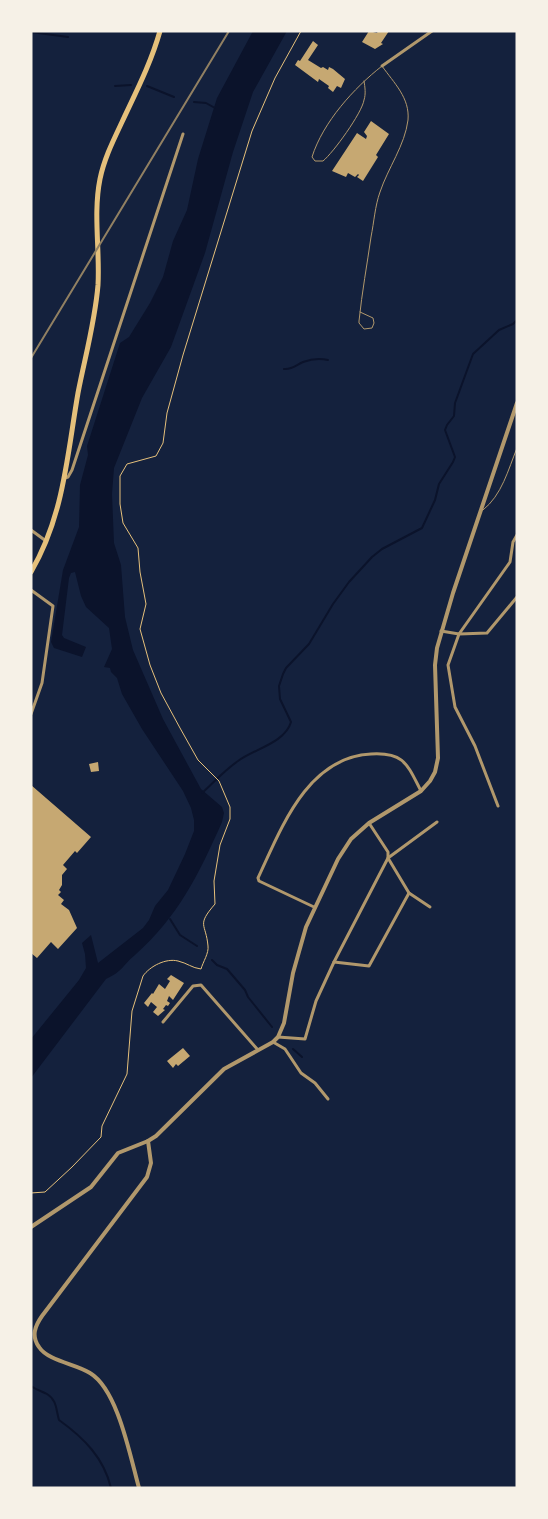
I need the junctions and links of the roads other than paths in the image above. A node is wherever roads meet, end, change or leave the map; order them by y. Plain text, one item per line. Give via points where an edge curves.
1 (160, 31) edge
2 (432, 31) edge
3 (382, 66) junction
4 (364, 81) junction
5 (183, 134) dead end
6 (360, 312) junction
7 (517, 404) edge
8 (517, 448) edge
9 (65, 478) junction
10 (479, 514) junction
11 (31, 530) edge
12 (517, 535) edge
13 (46, 541) junction
14 (31, 572) edge
15 (31, 591) edge
16 (517, 596) edge
17 (441, 631) junction
18 (459, 634) junction
19 (31, 714) edge
20 (421, 790) junction
21 (498, 806) dead end
22 (437, 822) dead end
23 (369, 823) junction
24 (388, 858) junction
25 (409, 893) junction
26 (314, 907) junction
27 (430, 907) dead end
28 (334, 962) junction
29 (164, 1022) dead end
30 (278, 1037) junction
31 (273, 1042) junction
32 (258, 1050) junction
33 (328, 1099) dead end
34 (148, 1141) junction
35 (31, 1227) edge
36 (140, 1488) edge

1 - 9 main road via 100,179 98,284
2 - 3 street
3 - 4 lane
3 - 6 lane via 405,99 408,120 376,204
4 - 4 lane via 316,146 312,157 315,161 323,161 330,155 362,109
5 - 9 street via 72,470
6 - 6 lane via 360,326 369,329 373,318
7 - 10 street
8 - 10 lane via 500,489
9 - 13 main road
10 - 17 street
11 - 13 street
12 - 18 street via 510,562
13 - 14 main road
15 - 19 street via 53,606 42,683
16 - 18 street via 487,633
17 - 18 street
17 - 20 street via 435,665 438,758 435,772
18 - 21 street via 448,665 455,707 475,746
20 - 23 street
20 - 26 street via 408,765 386,753 363,754 341,761 321,773 302,794 284,822 258,878
22 - 24 street
23 - 24 street via 388,852
23 - 26 street via 352,839 338,860
24 - 25 street
24 - 28 street
25 - 27 street
25 - 28 street via 369,966
26 - 30 street via 299,949 284,1023
28 - 30 street via 316,1002 305,1039
29 - 32 street via 193,986 201,985
30 - 31 street
31 - 32 street
31 - 33 street via 285,1049
32 - 34 street via 224,1069
34 - 35 street via 118,1153 91,1186
34 - 36 street via 151,1163 147,1176 42,1316 34,1334 37,1346 46,1354 88,1371 106,1388

